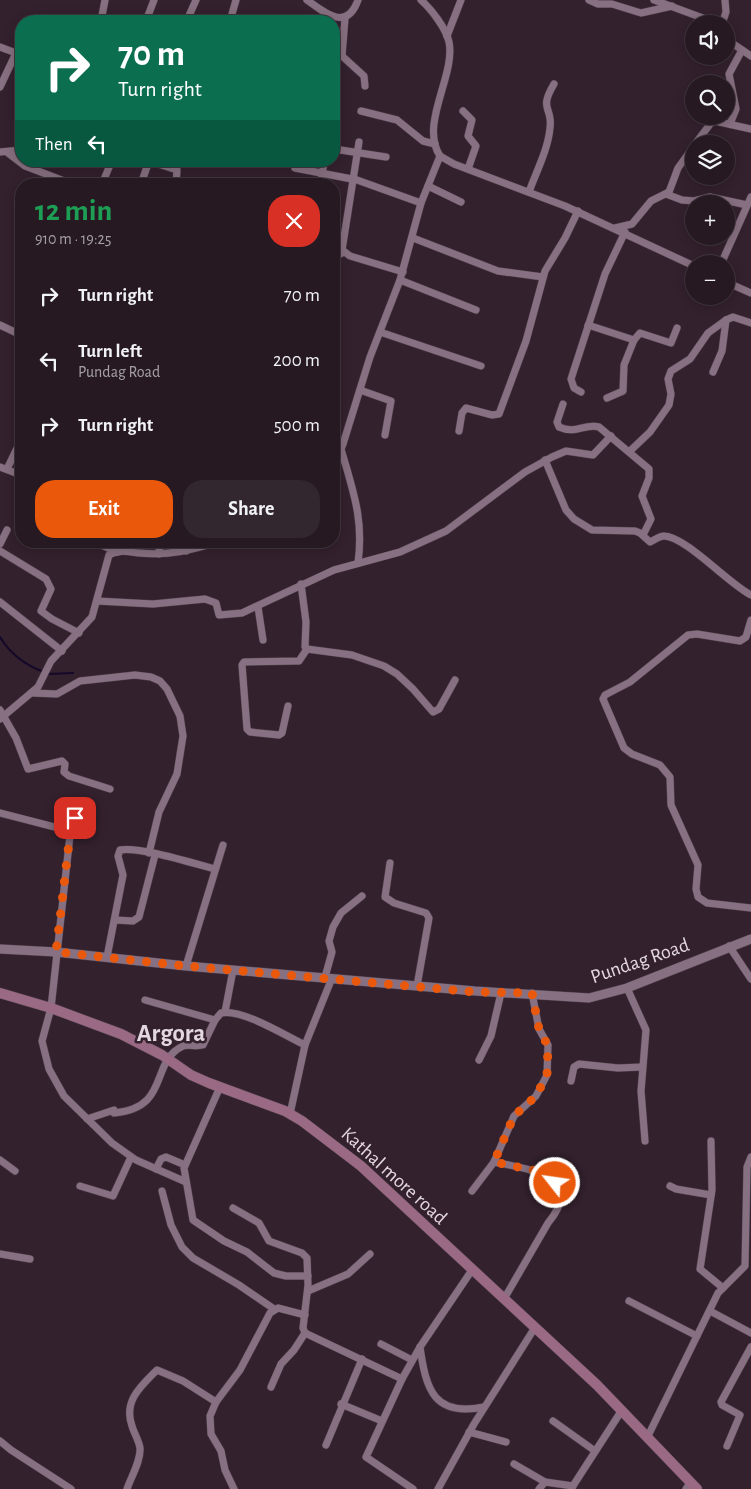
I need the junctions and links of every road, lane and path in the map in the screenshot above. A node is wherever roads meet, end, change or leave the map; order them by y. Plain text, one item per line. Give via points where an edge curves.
1 (105, 0) edge
2 (154, 0) edge
3 (196, 0) edge
4 (236, 0) edge
5 (307, 0) edge
6 (358, 0) edge
7 (421, 0) edge
8 (461, 0) edge
9 (589, 0) edge
10 (654, 0) edge
11 (726, 0) edge
12 (672, 6) junction
13 (102, 15) edge
14 (148, 15) edge
15 (189, 15) edge
16 (232, 15) edge
17 (331, 15) edge
18 (696, 15) edge
19 (725, 15) edge
20 (340, 17) edge
21 (345, 18) junction
22 (447, 36) junction
23 (735, 45) edge
24 (0, 47) edge
25 (742, 50) junction
26 (15, 52) edge
27 (15, 56) edge
28 (751, 56) edge
29 (729, 75) edge
30 (554, 84) dead end
31 (364, 86) dead end
32 (0, 87) edge
33 (361, 111) dead end
34 (464, 111) dead end
35 (735, 125) edge
36 (751, 128) edge
37 (359, 142) dead end
38 (435, 144) junction
39 (340, 150) edge
40 (4, 152) edge
41 (357, 153) junction
42 (440, 156) junction
43 (386, 157) dead end
44 (15, 159) edge
45 (685, 159) edge
46 (28, 167) edge
47 (168, 167) edge
48 (323, 167) edge
49 (295, 168) dead end
50 (468, 169) junction
51 (322, 173) junction
52 (56, 178) edge
53 (176, 178) edge
54 (322, 178) edge
55 (353, 179) junction
56 (428, 186) junction
57 (529, 192) junction
58 (666, 194) junction
59 (751, 197) edge
60 (462, 202) dead end
61 (421, 203) junction
62 (747, 205) junction
63 (578, 211) junction
64 (614, 228) junction
65 (625, 232) junction
66 (413, 238) junction
67 (344, 252) junction
68 (340, 254) edge
69 (725, 255) edge
70 (685, 262) edge
71 (403, 272) junction
72 (543, 277) junction
73 (400, 280) junction
74 (735, 286) edge
75 (751, 294) edge
76 (476, 310) dead end
77 (726, 320) junction
78 (751, 323) edge
79 (0, 325) edge
80 (588, 325) junction
81 (677, 328) dead end
82 (15, 331) edge
83 (380, 332) junction
84 (634, 340) junction
85 (481, 366) dead end
86 (713, 372) dead end
87 (360, 390) junction
88 (581, 392) dead end
89 (607, 398) dead end
90 (562, 404) dead end
91 (459, 431) dead end
92 (385, 435) dead end
93 (611, 436) junction
94 (341, 449) joint
95 (15, 450) edge
96 (630, 451) junction
97 (545, 460) junction
98 (4, 468) edge
99 (7, 530) dead end
100 (643, 534) junction
101 (0, 544) edge
102 (108, 548) edge
103 (159, 548) edge
104 (186, 548) edge
105 (196, 548) edge
106 (0, 551) edge
107 (186, 551) junction
108 (117, 552) junction
109 (159, 554) junction
110 (358, 563) junction
111 (301, 584) junction
112 (751, 595) edge
113 (97, 601) junction
114 (0, 602) edge
115 (258, 607) junction
116 (751, 620) edge
117 (79, 633) junction
118 (263, 640) dead end
119 (307, 649) junction
120 (62, 651) junction
121 (456, 680) dead end
122 (32, 693) junction
123 (288, 706) dead end
124 (2, 715) edge
125 (110, 789) dead end
126 (0, 813) edge
127 (88, 817) dead end
128 (70, 831) junction
129 (223, 845) dead end
130 (152, 854) junction
131 (390, 863) dead end
132 (215, 869) junction
133 (362, 896) dead end
134 (751, 908) edge
135 (115, 920) junction
136 (751, 939) edge
137 (729, 946) junction
138 (0, 950) edge
139 (56, 952) junction
140 (107, 957) junction
141 (186, 966) junction
142 (233, 970) junction
143 (328, 978) junction
144 (751, 979) edge
145 (417, 986) junction
146 (627, 988) junction
147 (0, 993) edge
148 (501, 993) junction
149 (532, 993) junction
150 (145, 1000) dead end
151 (51, 1008) junction
152 (225, 1012) junction
153 (215, 1020) junction
154 (304, 1045) junction
155 (168, 1059) junction
156 (479, 1060) dead end
157 (642, 1067) junction
158 (571, 1081) dead end
159 (220, 1087) junction
160 (290, 1114) junction
161 (87, 1119) junction
162 (645, 1141) dead end
163 (711, 1141) dead end
164 (131, 1157) junction
165 (751, 1157) edge
166 (0, 1160) edge
167 (494, 1162) junction
168 (185, 1165) junction
169 (156, 1169) junction
170 (15, 1171) dead end
171 (186, 1182) junction
172 (80, 1186) dead end
173 (670, 1186) dead end
174 (472, 1190) dead end
175 (162, 1191) dead end
176 (711, 1195) junction
177 (233, 1208) dead end
178 (0, 1254) edge
179 (370, 1254) dead end
180 (30, 1259) dead end
181 (472, 1270) junction
182 (308, 1276) junction
183 (724, 1288) junction
184 (308, 1291) junction
185 (504, 1299) junction
186 (629, 1301) dead end
187 (274, 1309) junction
188 (710, 1311) junction
189 (305, 1315) junction
190 (534, 1329) junction
191 (304, 1332) junction
192 (751, 1333) edge
193 (697, 1336) junction
194 (381, 1344) dead end
195 (751, 1347) edge
196 (420, 1348) junction
197 (362, 1359) junction
198 (412, 1360) junction
199 (402, 1379) junction
200 (271, 1388) dead end
201 (216, 1402) junction
202 (342, 1404) junction
203 (484, 1408) junction
204 (622, 1410) junction
205 (382, 1421) junction
206 (553, 1421) dead end
207 (469, 1432) junction
208 (647, 1438) junction
209 (0, 1441) edge
210 (506, 1442) dead end
211 (326, 1445) dead end
212 (727, 1446) dead end
213 (595, 1451) junction
214 (514, 1464) dead end
215 (545, 1482) junction
216 (691, 1487) edge
217 (572, 1488) edge
218 (71, 1489) edge
219 (126, 1489) edge
220 (234, 1489) edge
221 (413, 1489) edge
222 (438, 1489) edge
223 (539, 1489) edge

1 - 13 street
2 - 14 street
3 - 15 street
4 - 16 street
5 - 17 street
6 - 21 street via 352,13
7 - 22 street
8 - 22 street
9 - 12 street via 641,13
10 - 12 street
11 - 19 street
12 - 18 street
20 - 21 street
21 - 31 street via 342,56 364,76
22 - 38 street via 449,56 436,115
23 - 25 street
24 - 26 street
25 - 28 street
25 - 29 street
27 - 32 street
30 - 57 street via 546,100 549,135
33 - 38 street via 397,120 423,141
34 - 50 street via 472,120 468,136 476,146
35 - 36 street
37 - 41 street
38 - 42 street
39 - 41 street
40 - 44 street
41 - 43 street
41 - 55 street
42 - 50 street
42 - 56 street
45 - 58 street
46 - 52 street
47 - 53 street via 177,170
48 - 51 street
49 - 51 street
50 - 57 street
51 - 54 street
51 - 55 street
55 - 61 street
55 - 67 street via 342,244
56 - 60 street
56 - 61 street
57 - 63 street
58 - 62 street via 682,200 710,197
58 - 64 street via 651,201 632,224
59 - 62 street
61 - 66 street
62 - 69 street
63 - 64 street
63 - 72 street
64 - 65 street
65 - 70 street
65 - 80 street via 605,274
66 - 71 street
66 - 72 street via 498,271
67 - 68 street
67 - 71 street
71 - 73 street
72 - 91 street via 528,333 499,414 466,408
73 - 76 street
73 - 83 street
74 - 75 street
77 - 78 street via 733,317
77 - 86 street via 722,351
77 - 96 street via 708,333 690,359 671,371 668,379 669,405 650,432
79 - 82 street
80 - 84 street
80 - 88 street via 571,379 574,388
81 - 84 street via 671,343 640,333
83 - 85 street
83 - 87 street
84 - 89 street via 624,366 623,391
87 - 92 street via 391,400
87 - 94 street
90 - 93 street via 557,422 559,427 576,431 596,426
93 - 96 street
93 - 97 street via 593,455 566,451
94 - 110 street via 360,517
95 - 98 street
96 - 100 street via 651,472 642,496 651,519
97 - 100 street via 566,510 586,528
97 - 110 street via 440,535 400,552
99 - 101 street
100 - 112 street via 650,542 665,536 675,540
102 - 108 street
103 - 109 street
104 - 107 street
105 - 107 street
106 - 117 street via 46,579 51,589 41,611
107 - 109 street
108 - 109 street
108 - 113 street via 109,555
110 - 111 street
111 - 115 street
111 - 119 street
113 - 115 street via 153,604 206,599 213,600 217,613 224,616
113 - 117 street via 92,617
114 - 120 street
115 - 118 street
116 - 134 street via 746,637 740,641 688,635 630,682 603,699 624,748 660,765 670,777 671,805 698,865 698,896 707,903
117 - 120 street
119 - 121 street via 352,655 384,666 413,689 433,712 439,709
119 - 123 street via 299,661 246,661 242,665 247,729 250,732 279,735
120 - 122 street via 51,661
122 - 124 street
122 - 130 street via 57,694 80,681 135,675 151,677 167,689 180,716 183,736 177,774 159,812
124 - 125 street via 28,768 63,762 64,772 69,776
126 - 128 street
127 - 128 street via 75,818
128 - 139 street
129 - 132 street
130 - 132 street
130 - 135 street via 139,917 134,921
130 - 135 street via 119,851 123,875
131 - 145 street via 385,897 429,918
132 - 141 street
133 - 143 street via 341,913 333,927 329,941 332,952
135 - 140 street
136 - 137 street, Pundag Road
137 - 144 street
137 - 146 street, Pundag Road
138 - 139 street, Pundag Road
139 - 140 street, Pundag Road
139 - 151 street
140 - 141 street, Pundag Road
141 - 142 street, Pundag Road
142 - 143 street, Pundag Road
142 - 152 street
143 - 145 street, Pundag Road
143 - 154 street
145 - 148 street, Pundag Road
146 - 149 street, Pundag Road via 589,998
146 - 157 street via 646,1030
147 - 151 main road, Kathal more road
148 - 149 street, Pundag Road
148 - 156 street via 491,1036
149 - 167 street via 539,1029 548,1046 547,1075 536,1096 514,1116
150 - 153 street
151 - 155 main road, Kathal more road via 121,1034
151 - 161 street via 42,1041 49,1069 59,1090
152 - 153 street
152 - 154 street via 264,1024
153 - 155 street via 203,1045 185,1046
154 - 160 street
155 - 159 main road, Kathal more road via 191,1075
155 - 161 street via 152,1096 129,1111 114,1111
157 - 158 street via 579,1064 574,1067
157 - 162 street
159 - 160 main road, Kathal more road
159 - 168 street
160 - 181 main road, Kathal more road via 360,1166
161 - 164 street via 112,1144
163 - 176 street
164 - 169 street
164 - 172 street via 114,1196
165 - 183 street via 745,1266
166 - 170 street
167 - 174 street
167 - 185 street via 544,1174 555,1183 560,1193 558,1212 548,1222
168 - 169 street via 166,1157 161,1159
168 - 171 street
169 - 171 street
171 - 182 street via 190,1214 198,1225 247,1252 274,1273
173 - 176 street
175 - 187 street via 171,1225 182,1247 193,1258
176 - 183 street via 700,1269
177 - 182 street via 259,1223 269,1241 305,1256
178 - 180 street
179 - 184 street via 348,1274
181 - 185 main road, Kathal more road
181 - 196 street
182 - 184 street
183 - 188 street via 718,1293
184 - 189 street
185 - 190 main road, Kathal more road
186 - 193 street
187 - 189 street
187 - 201 street via 240,1370
188 - 192 street
188 - 193 street
189 - 191 street
190 - 203 street
190 - 204 main road, Kathal more road
191 - 197 street
191 - 200 street via 294,1350 280,1364
193 - 208 street
194 - 198 street
195 - 212 street via 722,1402 740,1415
196 - 198 street
196 - 203 street via 424,1373 432,1393 456,1410
197 - 199 street
197 - 202 street
198 - 199 street
199 - 205 street
201 - 219 street via 183,1380 157,1370 138,1387 129,1409 140,1454
201 - 220 street via 210,1416 212,1434
202 - 205 street
202 - 211 street
203 - 207 street
204 - 208 main road, Kathal more road
204 - 213 street
205 - 221 street via 367,1460
206 - 213 street
207 - 210 street
207 - 222 street
208 - 216 main road, Kathal more road
209 - 218 street
213 - 217 street
214 - 215 street
215 - 217 street
215 - 223 street

